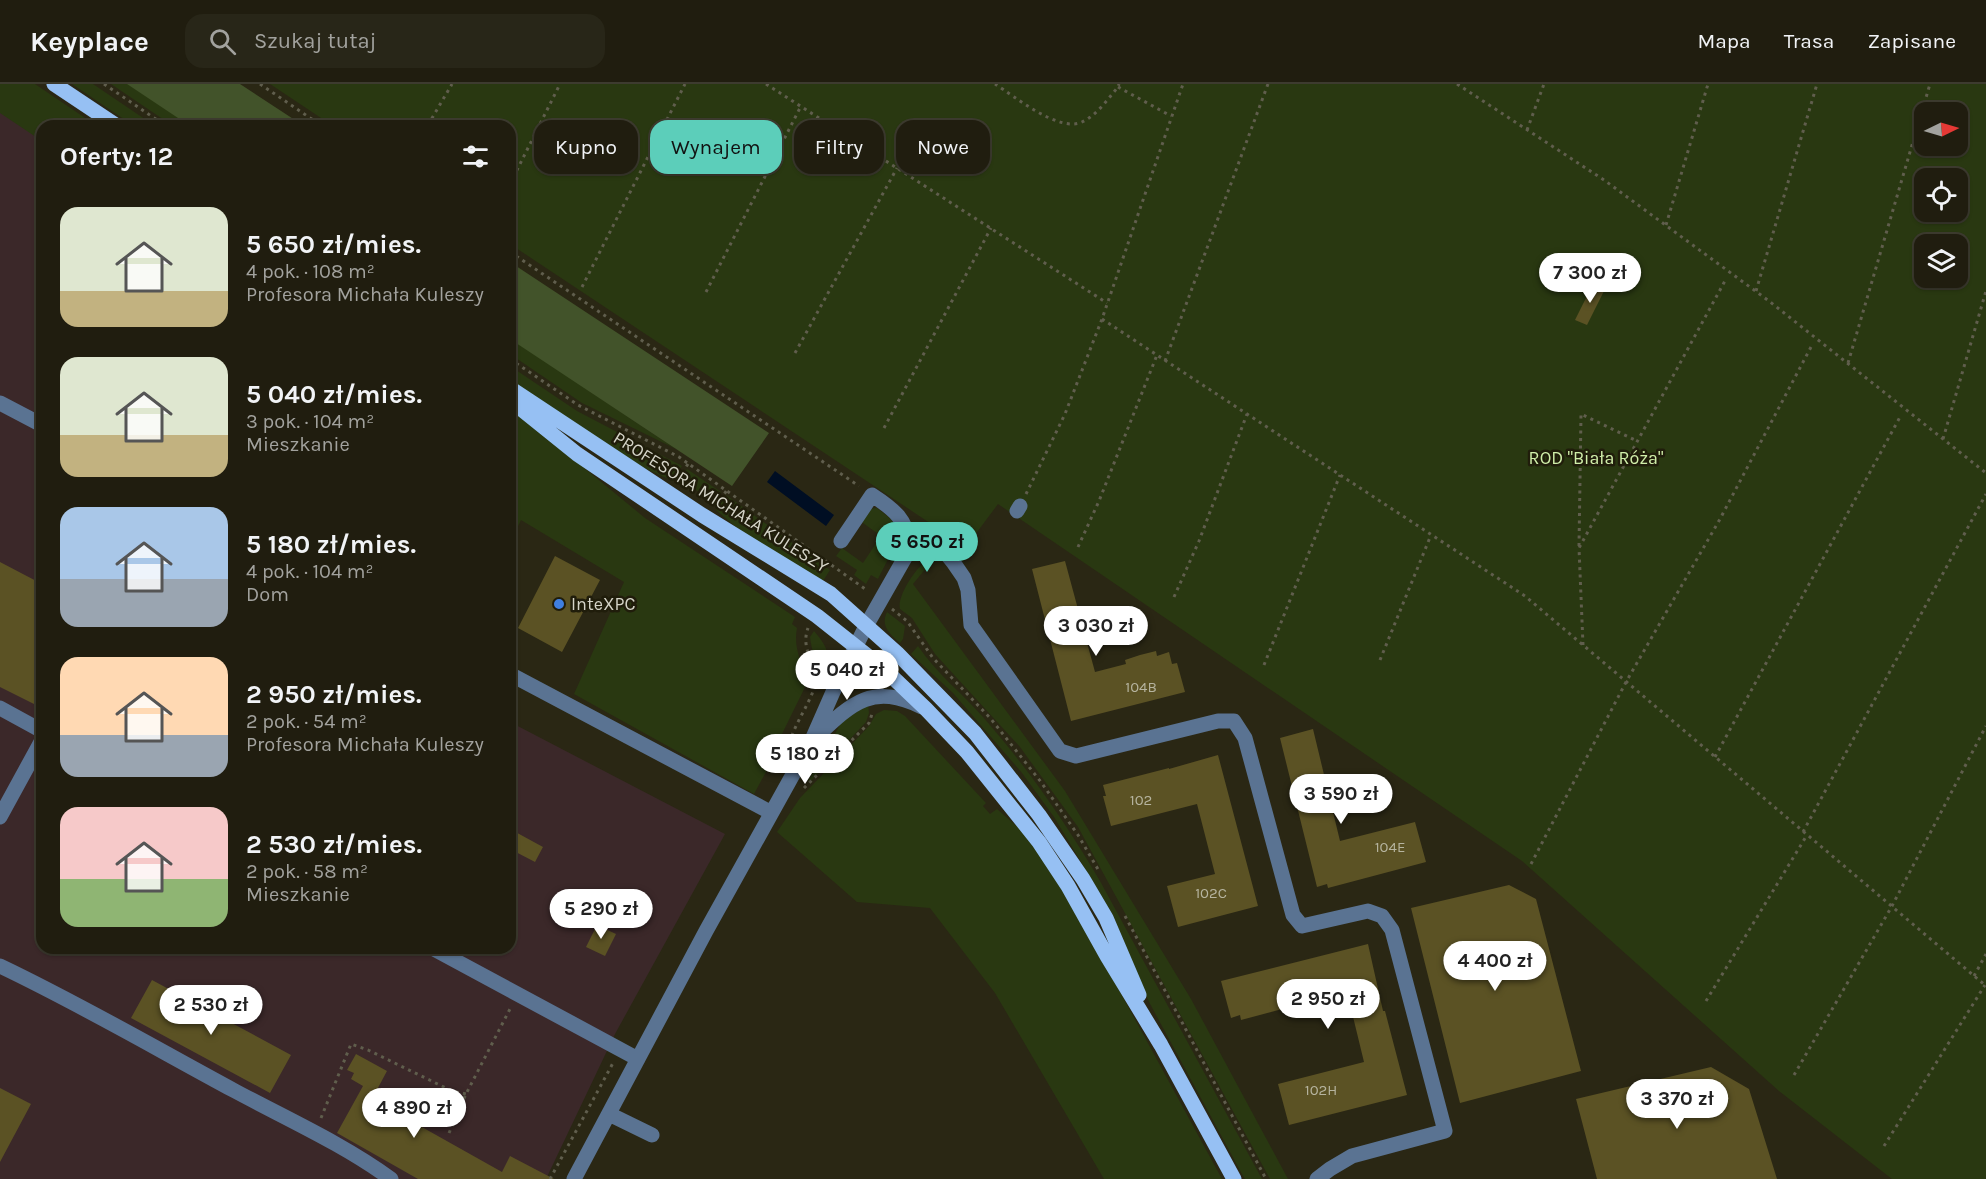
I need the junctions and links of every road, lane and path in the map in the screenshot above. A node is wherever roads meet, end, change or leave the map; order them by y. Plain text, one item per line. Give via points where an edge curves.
1 (54, 84) edge
2 (104, 84) edge
3 (260, 84) edge
4 (452, 84) edge
5 (560, 84) edge
6 (684, 84) edge
7 (766, 84) edge
8 (995, 84) edge
9 (1183, 84) edge
10 (1268, 84) edge
11 (1457, 84) edge
12 (1544, 84) edge
13 (1708, 84) edge
14 (1817, 84) edge
15 (1930, 84) edge
16 (1119, 86) edge
17 (801, 106) junction
18 (1171, 116) junction
19 (108, 120) edge
20 (157, 120) edge
21 (313, 120) edge
22 (431, 120) edge
23 (1527, 129) junction
24 (896, 167) edge
25 (896, 170) edge
26 (516, 172) edge
27 (906, 174) edge
28 (1666, 225) junction
29 (991, 228) junction
30 (516, 256) edge
31 (1725, 279) dead end
32 (582, 287) dead end
33 (1756, 291) junction
34 (1986, 291) edge
35 (706, 292) dead end
36 (1107, 303) junction
37 (1102, 318) junction
38 (1811, 347) dead end
39 (795, 353) dead end
40 (1157, 355) junction
41 (1165, 361) junction
42 (516, 363) edge
43 (1848, 363) junction
44 (516, 391) edge
45 (0, 403) edge
46 (516, 405) edge
47 (1247, 414) junction
48 (1900, 417) dead end
49 (36, 423) edge
50 (884, 428) dead end
51 (1943, 439) junction
52 (1637, 441) junction
53 (688, 464) junction
54 (1986, 473) edge
55 (1340, 475) junction
56 (678, 479) dead end
57 (727, 490) junction
58 (1986, 494) edge
59 (872, 495) junction
60 (716, 506) dead end
61 (1019, 509) dead end
62 (1431, 535) junction
63 (841, 541) dead end
64 (915, 547) junction
65 (1078, 547) dead end
66 (1579, 548) junction
67 (859, 585) dead end
68 (1174, 597) dead end
69 (894, 611) dead end
70 (866, 626) junction
71 (807, 629) dead end
72 (916, 635) dead end
73 (1583, 645) junction
74 (856, 646) junction
75 (1380, 660) dead end
76 (1264, 665) dead end
77 (516, 677) edge
78 (1626, 682) junction
79 (0, 708) edge
80 (873, 709) dead end
81 (926, 709) junction
82 (1986, 726) edge
83 (36, 728) edge
84 (791, 734) dead end
85 (811, 742) junction
86 (36, 751) edge
87 (1715, 757) junction
88 (803, 789) dead end
89 (770, 812) junction
90 (0, 817) edge
91 (1803, 832) junction
92 (1808, 835) junction
93 (1531, 864) dead end
94 (1892, 906) junction
95 (443, 954) edge
96 (1986, 954) edge
97 (0, 966) edge
98 (1974, 976) junction
99 (1986, 986) edge
100 (1706, 1001) dead end
101 (513, 1005) dead end
102 (1161, 1045) junction
103 (615, 1059) dead end
104 (638, 1059) junction
105 (1794, 1075) dead end
106 (466, 1094) junction
107 (609, 1114) junction
108 (317, 1127) dead end
109 (449, 1133) dead end
110 (652, 1135) dead end
111 (1884, 1146) dead end
112 (391, 1179) edge
113 (550, 1179) edge
114 (574, 1179) edge
115 (1234, 1179) edge
116 (1317, 1179) edge

1 - 19 main road
2 - 20 path
3 - 21 path
4 - 22 path
5 - 26 path
6 - 32 path
7 - 17 path
8 - 16 path via 1048,118 1067,124 1080,123 1095,114
9 - 18 path
10 - 41 path
11 - 23 path
12 - 23 path
13 - 28 path
14 - 33 path
15 - 43 path
16 - 18 path
17 - 24 path
17 - 35 path
18 - 36 path
23 - 28 path
25 - 39 path
27 - 29 path
28 - 33 path
29 - 36 path
29 - 50 path
30 - 59 path
31 - 52 path
33 - 43 path
34 - 51 path
36 - 37 path
37 - 40 path
37 - 61 path via 1065,414
38 - 78 path via 1720,519
40 - 41 path
40 - 65 path
41 - 47 path
42 - 53 path via 578,405
43 - 51 path
44 - 70 main road, PROFESORA MICHAŁA KULESZY via 702,515 831,594
45 - 49 street
46 - 74 main road, PROFESORA MICHAŁA KULESZY via 577,454 799,603
47 - 55 path
47 - 68 path
48 - 87 path
51 - 54 path
52 - 66 path
52 - 66 path via 1581,414
53 - 56 path
53 - 57 path
55 - 62 path
55 - 76 path
57 - 60 path
57 - 67 path
58 - 91 path
59 - 63 street
59 - 64 street via 898,514
62 - 73 path via 1525,596
62 - 75 path
64 - 70 street
64 - 116 street via 942,562 953,562 968,590 971,626 1060,751 1076,756 1218,721 1234,721 1245,738 1293,915 1302,926 1368,911 1382,915 1392,930 1445,1131 1352,1156
66 - 73 path
69 - 72 path
70 - 74 street
70 - 102 main road, PROFESORA MICHAŁA KULESZY via 975,733 1040,815 1106,918
71 - 84 path via 804,643 816,673 815,685
73 - 78 path
74 - 81 main road, PROFESORA MICHAŁA KULESZY
74 - 85 street
77 - 89 street
78 - 87 path
78 - 93 path
79 - 83 street
80 - 88 path via 869,723
81 - 85 street via 897,697 870,698 840,715
81 - 102 main road, PROFESORA MICHAŁA KULESZY via 967,752 1039,842
82 - 94 path
85 - 89 street
86 - 90 street
87 - 91 path
89 - 104 street
91 - 92 path
92 - 94 path
92 - 100 path
94 - 98 path
94 - 105 path
95 - 104 street
96 - 98 path
97 - 112 street via 102,1017
98 - 99 path
99 - 111 path
101 - 106 path
102 - 115 main road, PROFESORA MICHAŁA KULESZY
103 - 113 path
104 - 107 street
106 - 108 path via 351,1044
106 - 109 path
107 - 110 street
107 - 114 street

